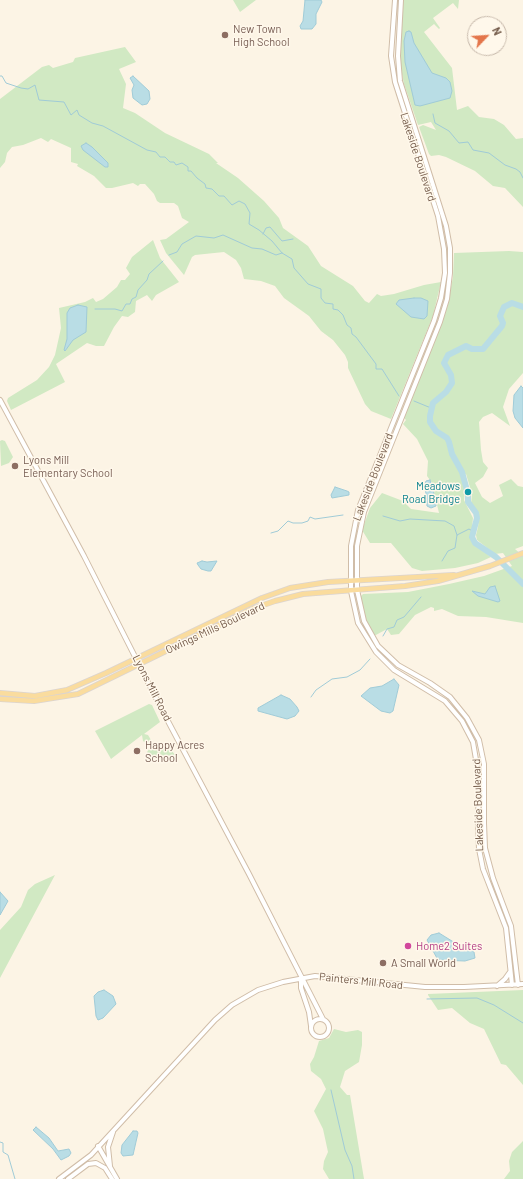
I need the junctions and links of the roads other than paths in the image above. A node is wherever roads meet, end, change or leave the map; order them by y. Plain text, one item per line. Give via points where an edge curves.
1 (395, 0) edge
2 (401, 0) edge
3 (0, 400) edge
4 (523, 553) edge
5 (462, 574) junction
6 (357, 580) junction
7 (350, 581) junction
8 (351, 590) junction
9 (357, 590) junction
10 (136, 658) junction
11 (139, 664) junction
12 (0, 693) edge
13 (0, 699) edge
14 (510, 970) junction
15 (302, 978) junction
16 (521, 984) edge
17 (512, 985) junction
18 (496, 986) junction
19 (323, 1019) junction
20 (311, 1026) junction
21 (114, 1129) junction
22 (98, 1146) junction
23 (110, 1166) junction
24 (59, 1179) edge
25 (68, 1179) edge
26 (112, 1179) edge
27 (117, 1179) edge

1 - 7 main road, Lakeside Boulevard via 391,56 395,82 438,216 445,273 434,320 358,510 350,546
2 - 6 main road, Lakeside Boulevard via 398,49 400,81 446,226 450,248 450,273 447,299 440,322 364,512 357,546
3 - 10 main road, Lyons Mill Road
4 - 5 main road, Owings Mills Boulevard
5 - 6 main road, Owings Mills Boulevard
5 - 9 main road, Owings Mills Boulevard via 438,582
6 - 7 main road, Owings Mills Boulevard
6 - 9 main road, Lakeside Boulevard
7 - 8 main road, Lakeside Boulevard
7 - 10 main road, Owings Mills Boulevard via 302,585 274,594
8 - 9 main road, Owings Mills Boulevard
8 - 11 main road, Owings Mills Boulevard via 303,594 264,604
8 - 14 main road, Lakeside Boulevard via 358,623 376,652 394,670 445,701 462,721 473,742 479,777 479,849 485,875 506,928
9 - 16 main road, Lakeside Boulevard via 364,621 378,646 398,665 450,697 467,718 479,740 484,764 485,848 493,878 512,926
10 - 11 main road, Lyons Mill Road
10 - 12 main road, Owings Mills Boulevard via 85,683 57,693 35,696
11 - 13 main road, Owings Mills Boulevard via 70,697 34,701
11 - 15 main road, Lyons Mill Road
14 - 17 main road, Lakeside Boulevard
14 - 18 main road via 505,979
15 - 18 main road, Painters Mill Road via 327,977 425,987
15 - 19 main road, Lyons Mill Road
15 - 20 main road, Lyons Mill Road via 301,988
15 - 21 main road, Painters Mill Road via 258,990 223,1012
16 - 17 main road, Painters Mill Road
17 - 18 main road, Painters Mill Road
19 - 20 main road via 315,1020
19 - 20 main road, Lyons Mill Road via 329,1026 326,1035 314,1035
21 - 22 main road, Painters Mill Road
21 - 23 main road via 108,1147
22 - 23 main road
22 - 24 main road, Painters Mill Road
23 - 27 main road
25 - 26 main road via 93,1163 103,1166

